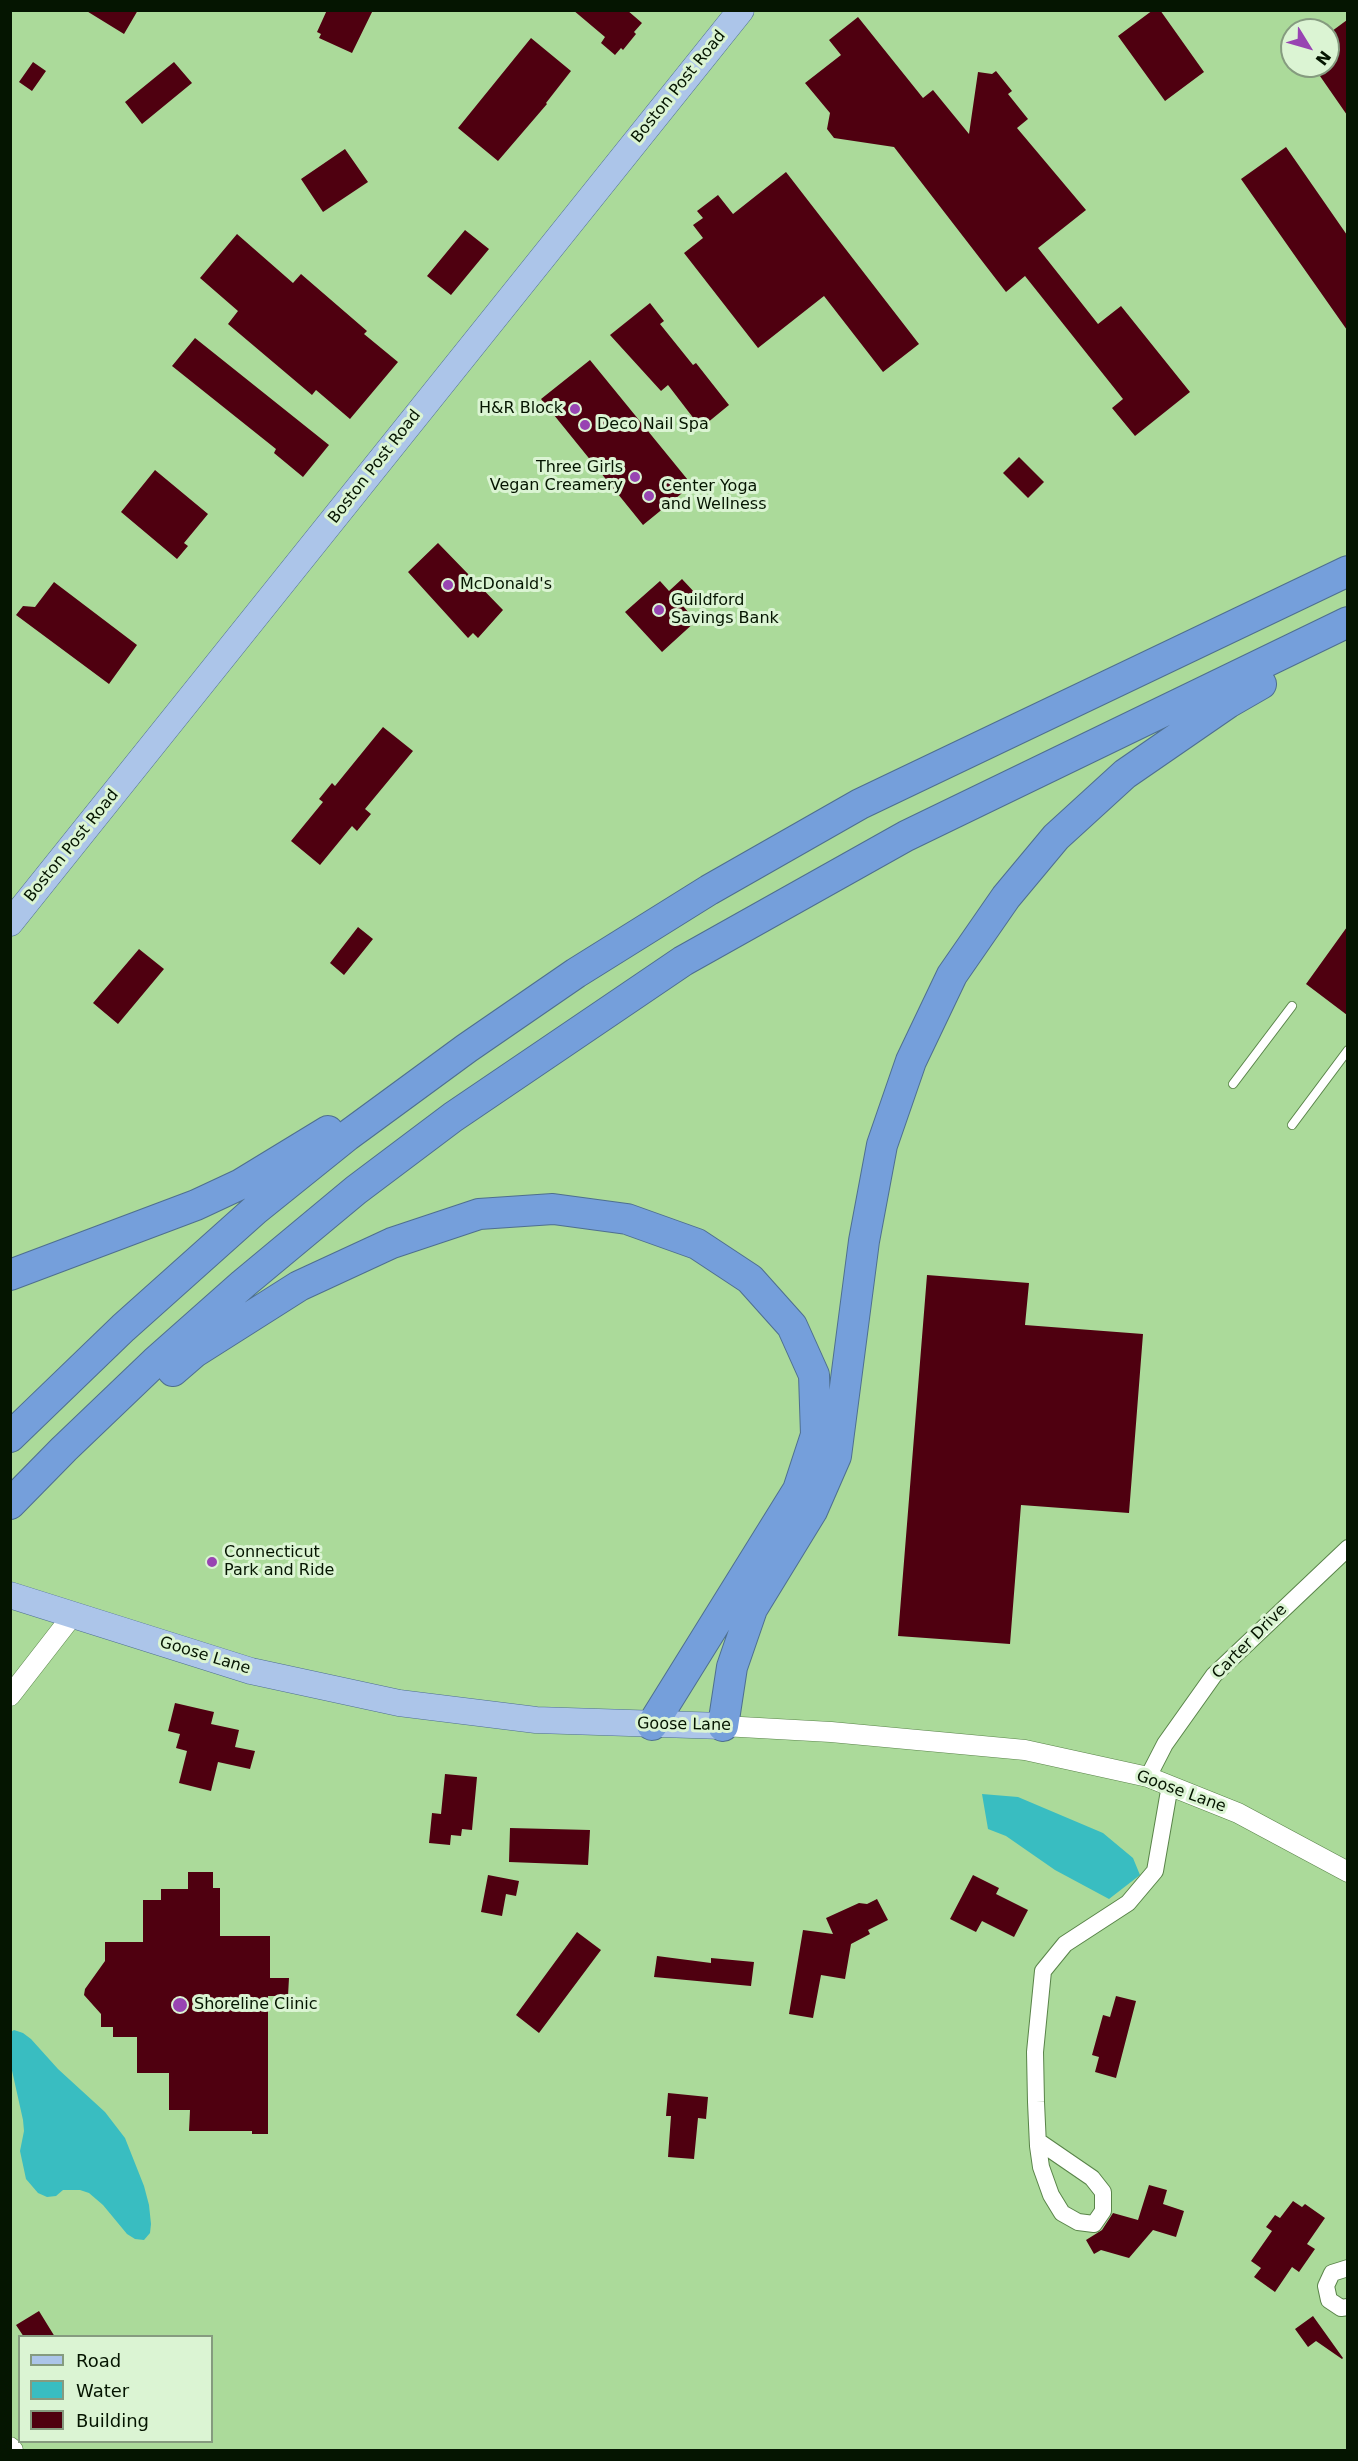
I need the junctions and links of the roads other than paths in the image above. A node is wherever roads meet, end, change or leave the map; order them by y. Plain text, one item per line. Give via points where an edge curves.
1 (741, 10) edge
2 (1347, 571) edge
3 (1347, 622) edge
4 (1347, 634) edge
5 (10, 923) edge
6 (1292, 1005) dead end
7 (467, 1048) junction
8 (1347, 1050) edge
9 (1233, 1084) dead end
10 (1292, 1125) dead end
11 (10, 1275) edge
12 (10, 1437) edge
13 (10, 1506) edge
14 (1347, 1548) edge
15 (10, 1595) edge
16 (73, 1615) junction
17 (10, 1696) edge
18 (652, 1725) junction
19 (723, 1725) junction
20 (1148, 1777) junction
21 (1170, 1785) junction
22 (1347, 1872) edge
23 (1038, 2140) junction
24 (1347, 2268) edge
25 (1347, 2307) edge

1 - 5 main road, Boston Post Road
2 - 7 highway via 860,804 709,890
3 - 13 highway via 906,836 683,962 453,1117 356,1190 155,1362
4 - 19 highway via 1228,703 1125,774 1056,837 1006,897 952,975 911,1062 882,1145 864,1241 836,1456 812,1511 752,1609 732,1667
6 - 9 lane
7 - 11 highway via 241,1184 196,1205
7 - 12 highway via 255,1210 123,1328
8 - 10 lane
13 - 18 highway via 195,1352 299,1286 392,1243 479,1214 553,1209 627,1219 697,1244 750,1279 792,1326 814,1375 816,1435 798,1490
14 - 20 street, Carter Drive via 1214,1675
15 - 16 main road, Goose Lane
16 - 17 street
16 - 18 main road, Goose Lane via 251,1671 399,1703 536,1720
18 - 19 main road, Goose Lane
19 - 20 street, Goose Lane via 1025,1750
20 - 21 street, Goose Lane
21 - 22 street, Goose Lane via 1238,1813
21 - 23 street via 1155,1871 1128,1903 1065,1944 1043,1971 1035,2052
23 - 23 street via 1041,2167 1062,2213 1078,2222 1094,2224 1103,2211 1103,2192 1092,2178
24 - 25 street via 1332,2273 1326,2286 1329,2300 1341,2308

